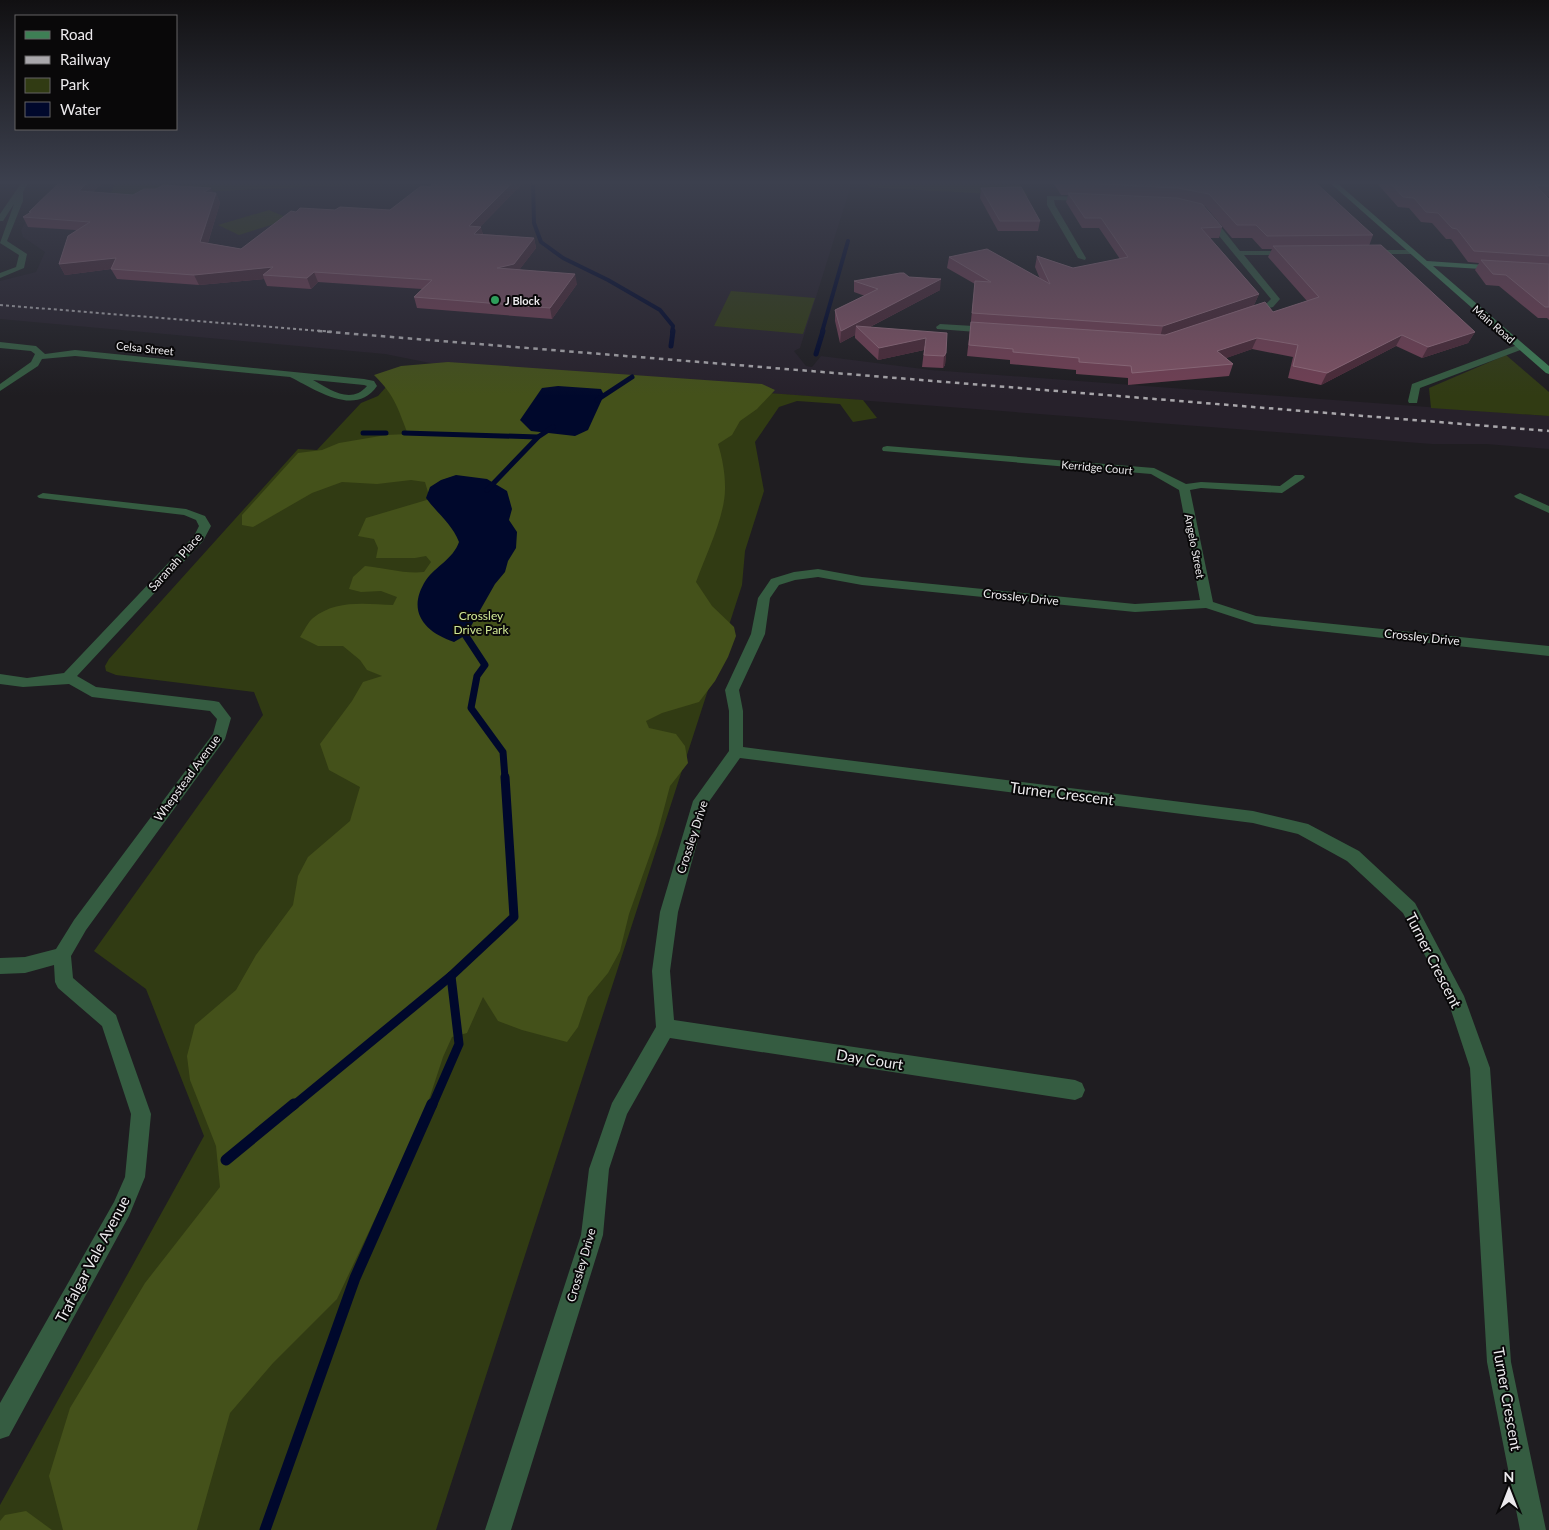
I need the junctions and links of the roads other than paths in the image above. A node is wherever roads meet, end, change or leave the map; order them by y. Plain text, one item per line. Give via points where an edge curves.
1 (22, 253) edge
2 (1079, 253) edge
3 (1239, 253) edge
4 (1413, 253) edge
5 (1082, 258) dead end
6 (1424, 263) junction
7 (1502, 268) edge
8 (0, 276) edge
9 (1243, 314) edge
10 (940, 327) dead end
11 (1002, 331) edge
12 (0, 345) edge
13 (1520, 347) junction
14 (39, 357) junction
15 (1549, 371) edge
16 (294, 376) junction
17 (0, 388) edge
18 (1413, 401) dead end
19 (888, 449) dead end
20 (1298, 477) dead end
21 (1184, 488) junction
22 (43, 496) dead end
23 (1520, 496) dead end
24 (1549, 510) edge
25 (1207, 604) junction
26 (1549, 651) edge
27 (68, 677) junction
28 (0, 679) edge
29 (736, 752) junction
30 (62, 955) junction
31 (0, 966) edge
32 (665, 1028) junction
33 (1075, 1090) dead end
34 (0, 1426) edge
35 (498, 1530) edge
36 (1533, 1530) edge

1 - 8 street via 20,268
2 - 5 street
3 - 9 street via 1276,299 1270,305
4 - 6 main road, Main Road
6 - 7 main road
6 - 13 main road, Main Road
10 - 11 street
12 - 14 street via 34,348 40,353
13 - 15 main road, Main Road
13 - 18 street, Main Road via 1415,386
14 - 16 street, Celsa Street via 75,353
14 - 17 street
16 - 16 street, Celsa Street via 364,382 372,386 367,394 342,397
19 - 21 street, Kerridge Court via 1154,471
20 - 21 street via 1282,490 1201,484
21 - 25 street, Angelo Street
22 - 27 street, Saranah Place via 186,512 201,518 205,526 199,538
23 - 24 street
25 - 26 street, Crossley Drive via 1255,620
25 - 29 street, Crossley Drive via 1134,608 818,574 794,576 775,582 764,598 758,634 732,690 736,711
27 - 28 street via 29,683
27 - 30 street, Whepstead Avenue via 82,682 92,692 214,706 224,718 220,735 80,925
29 - 32 street, Crossley Drive via 701,801 669,912 660,971
29 - 36 street, Turner Crescent via 1253,817 1302,829 1353,856 1409,908 1455,996 1480,1068 1499,1362
30 - 31 street via 25,965
30 - 34 street, Trafalgar Vale Avenue via 64,982 109,1021 141,1114 135,1177 122,1209
32 - 33 street, Day Court
32 - 35 street, Crossley Drive via 619,1110 599,1169 592,1235

